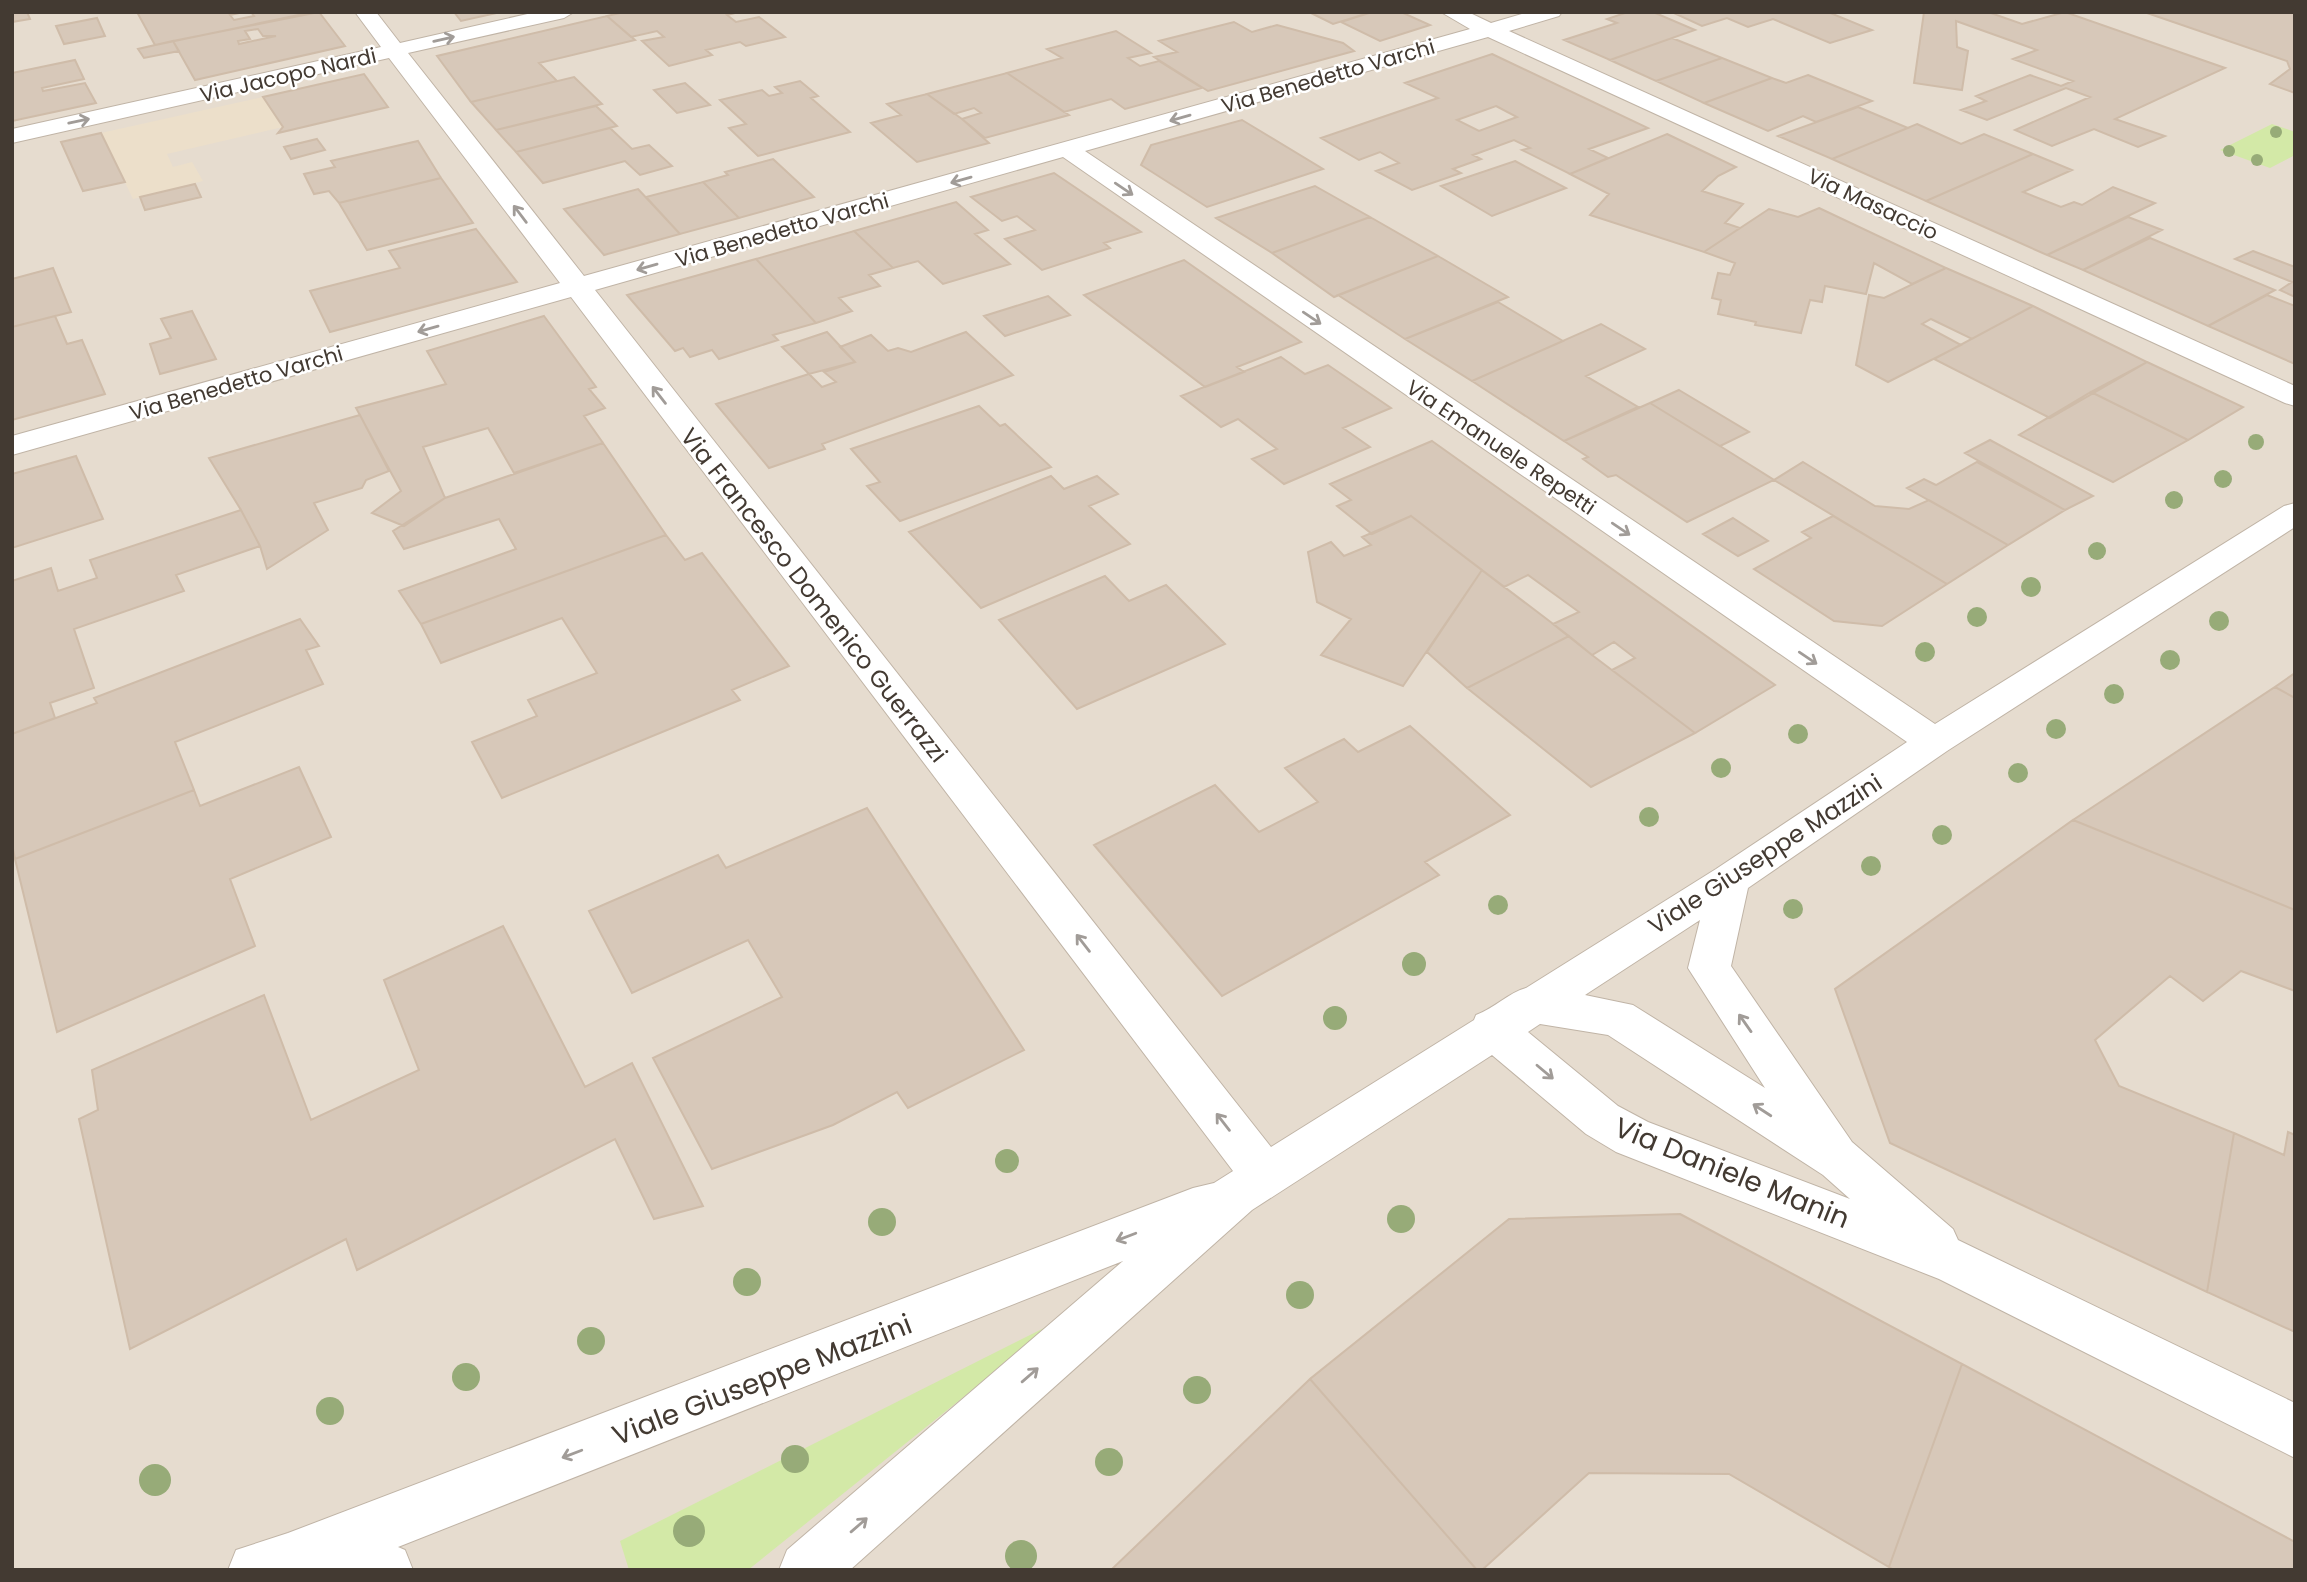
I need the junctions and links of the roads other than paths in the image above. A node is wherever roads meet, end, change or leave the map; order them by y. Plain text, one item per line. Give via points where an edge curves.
1 (365, 12) edge
2 (564, 12) edge
3 (1451, 12) edge
4 (1552, 12) edge
5 (1490, 30) junction
6 (395, 51) junction
7 (12, 136) edge
8 (1068, 150) junction
9 (576, 287) junction
10 (2295, 397) edge
11 (12, 446) edge
12 (2295, 513) edge
13 (1934, 742) junction
14 (1730, 880) junction
15 (1511, 1016) junction
16 (1840, 1160) junction
17 (1250, 1185) junction
18 (1957, 1263) junction
19 (2295, 1431) edge
20 (272, 1565) edge
21 (385, 1570) edge
22 (807, 1570) edge

1 - 6 street, Via Francesco Domenico Guerrazzi
6 -> 2 street, Via Jacopo Nardi
3 - 5 street, Via Masaccio
4 - 5 street, Via Benedetto Varchi
5 -> 8 street, Via Benedetto Varchi
5 - 10 street, Via Masaccio
7 -> 6 street, Via Jacopo Nardi
9 -> 6 street, Via Francesco Domenico Guerrazzi
8 -> 9 street, Via Benedetto Varchi
8 -> 13 street, Via Emanuele Repetti
9 -> 11 street, Via Benedetto Varchi
17 -> 9 street, Via Francesco Domenico Guerrazzi
12 - 13 street, Viale Giuseppe Mazzini
13 - 14 street, Viale Giuseppe Mazzini
14 - 15 street, Viale Giuseppe Mazzini
16 -> 14 street, Via Daniele Manin via 1709,968
16 -> 15 street, Via Daniele Manin via 1618,1018
15 - 17 street, Viale Giuseppe Mazzini
15 -> 18 street, Via Daniele Manin via 1602,1120 1632,1137
16 - 18 street, Via Daniele Manin
17 -> 20 street, Viale Giuseppe Mazzini via 569,1455
22 -> 17 street, Viale Giuseppe Mazzini
18 - 19 street, Via Daniele Manin
20 - 21 street, Viale Giuseppe Mazzini via 335,1561

